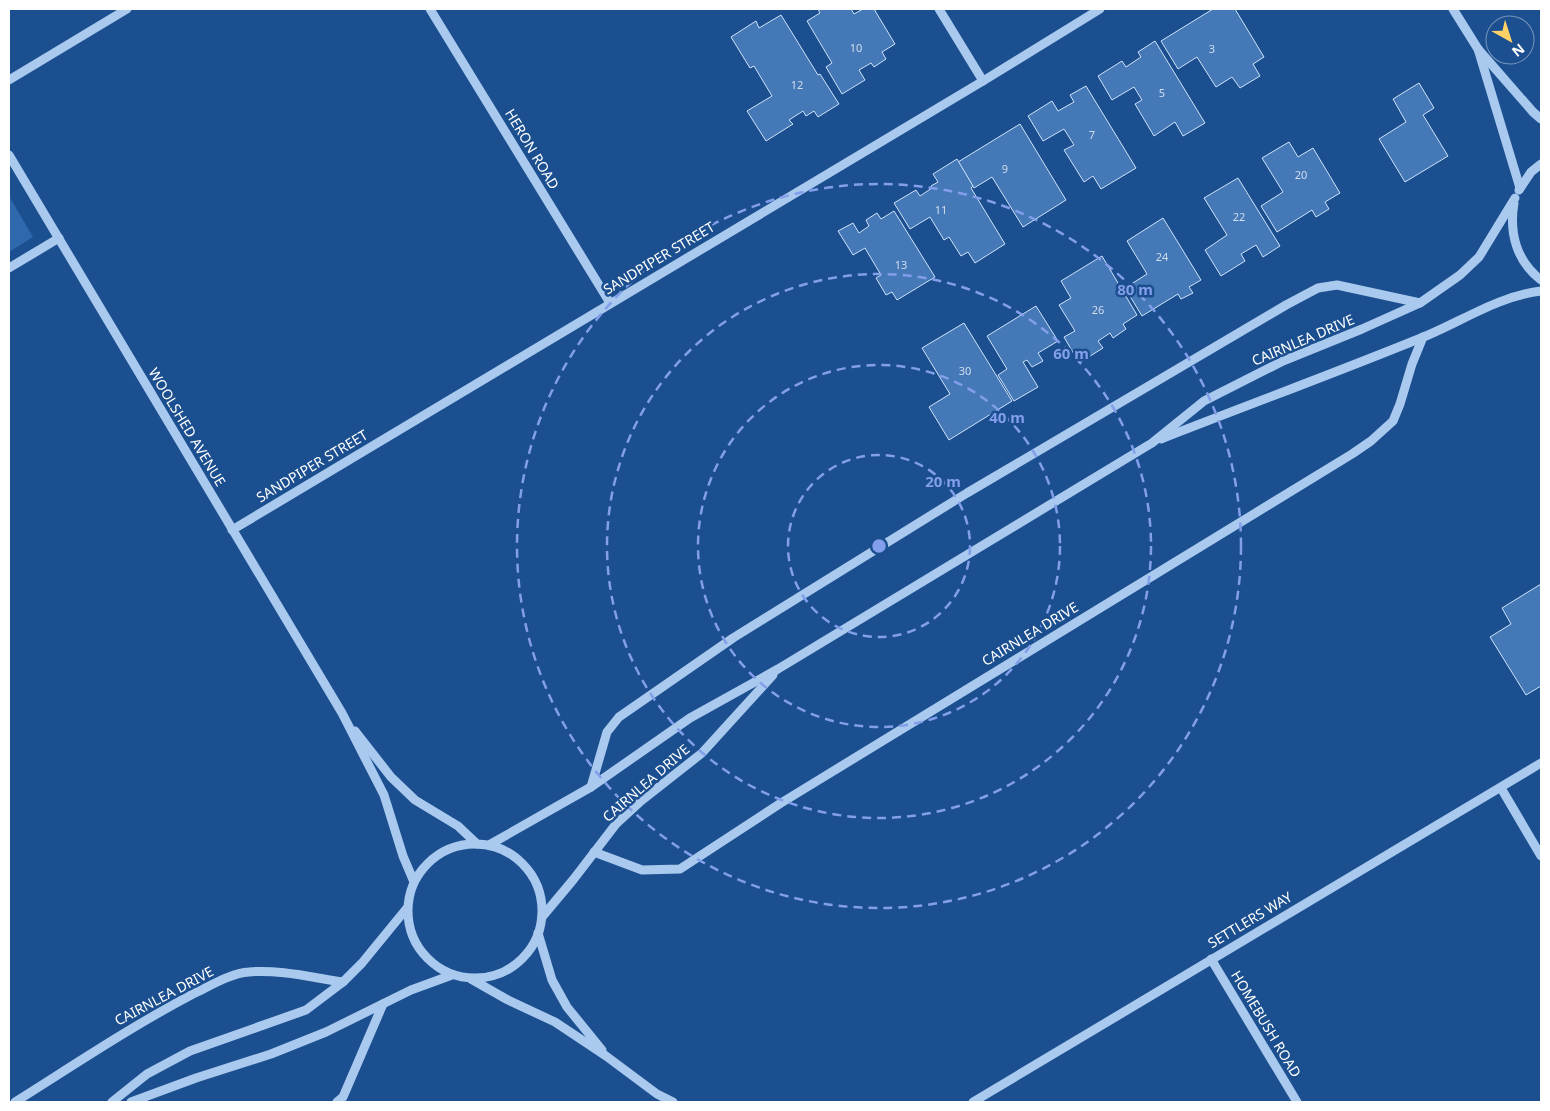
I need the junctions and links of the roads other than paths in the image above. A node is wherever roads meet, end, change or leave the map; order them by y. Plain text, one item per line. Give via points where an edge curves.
1 (127, 9) edge
2 (430, 9) edge
3 (940, 9) edge
4 (1100, 9) edge
5 (1453, 9) edge
6 (1478, 49) junction
7 (9, 80) edge
8 (983, 80) junction
9 (1541, 119) edge
10 (9, 155) edge
11 (1541, 164) edge
12 (1520, 188) junction
13 (1515, 198) junction
14 (59, 238) junction
15 (9, 268) edge
16 (1541, 280) edge
17 (1541, 291) edge
18 (610, 303) junction
19 (1420, 303) junction
20 (1423, 337) junction
21 (1152, 443) junction
22 (232, 530) junction
23 (778, 669) junction
24 (342, 713) junction
25 (1541, 763) edge
26 (591, 787) junction
27 (1501, 788) junction
28 (477, 844) junction
29 (489, 845) junction
30 (594, 852) junction
31 (1541, 856) edge
32 (414, 882) junction
33 (407, 908) junction
34 (542, 917) junction
35 (538, 933) junction
36 (1211, 959) junction
37 (452, 975) junction
38 (470, 978) junction
39 (344, 982) junction
40 (383, 1004) junction
41 (606, 1056) junction
42 (15, 1102) edge
43 (112, 1102) edge
44 (131, 1102) edge
45 (337, 1102) edge
46 (672, 1102) edge
47 (973, 1102) edge
48 (1297, 1102) edge

1 - 7 street
2 - 18 street, HERON ROAD
3 - 8 street
4 - 8 street, SANDPIPER STREET
5 - 6 street
6 - 9 street
6 - 12 street
8 - 18 street, SANDPIPER STREET
10 - 14 street, WOOLSHED AVENUE
11 - 12 street
12 - 13 street
13 - 16 street via 1511,220 1514,243 1524,263
13 - 19 street, CAIRNLEA DRIVE via 1479,256 1460,275
14 - 15 street
14 - 22 street, WOOLSHED AVENUE
17 - 20 street, CAIRNLEA DRIVE via 1523,293 1495,303
18 - 22 street, SANDPIPER STREET
19 - 21 street, CAIRNLEA DRIVE via 1283,360 1204,402
19 - 26 street via 1338,285 1318,288 1286,304 967,493 734,638 619,717 607,732
20 - 21 street, CAIRNLEA DRIVE
20 - 30 street, CAIRNLEA DRIVE via 1393,422 1352,454 781,803 680,869 642,870
21 - 23 street, CAIRNLEA DRIVE
22 - 24 street, WOOLSHED AVENUE
23 - 26 street, CAIRNLEA DRIVE via 690,718
23 - 30 street, CAIRNLEA DRIVE via 702,753 641,801 616,824
24 - 28 street, WOOLSHED AVENUE via 392,778 415,800 458,826
24 - 32 street, WOOLSHED AVENUE via 384,795
25 - 27 street, SETTLERS WAY
26 - 29 street, CAIRNLEA DRIVE
27 - 31 street
27 - 36 street, SETTLERS WAY
28 - 29 street
28 - 32 street via 458,846 440,854 425,866
29 - 34 street via 507,852 523,864 541,897
30 - 34 street, CAIRNLEA DRIVE
32 - 33 street
33 - 37 street via 410,930 419,949 433,965
33 - 39 street
34 - 35 street
35 - 38 street via 528,952 512,967 492,976
35 - 41 street via 552,980 567,1007
36 - 47 street, SETTLERS WAY
36 - 48 street, HOMEBUSH ROAD
37 - 38 street
37 - 40 street
38 - 41 street via 555,1022
39 - 42 street, CAIRNLEA DRIVE via 248,972 218,982 172,1005
39 - 43 street via 306,1010 190,1051 147,1074
40 - 44 street via 271,1054
40 - 45 street via 343,1097
41 - 46 street

